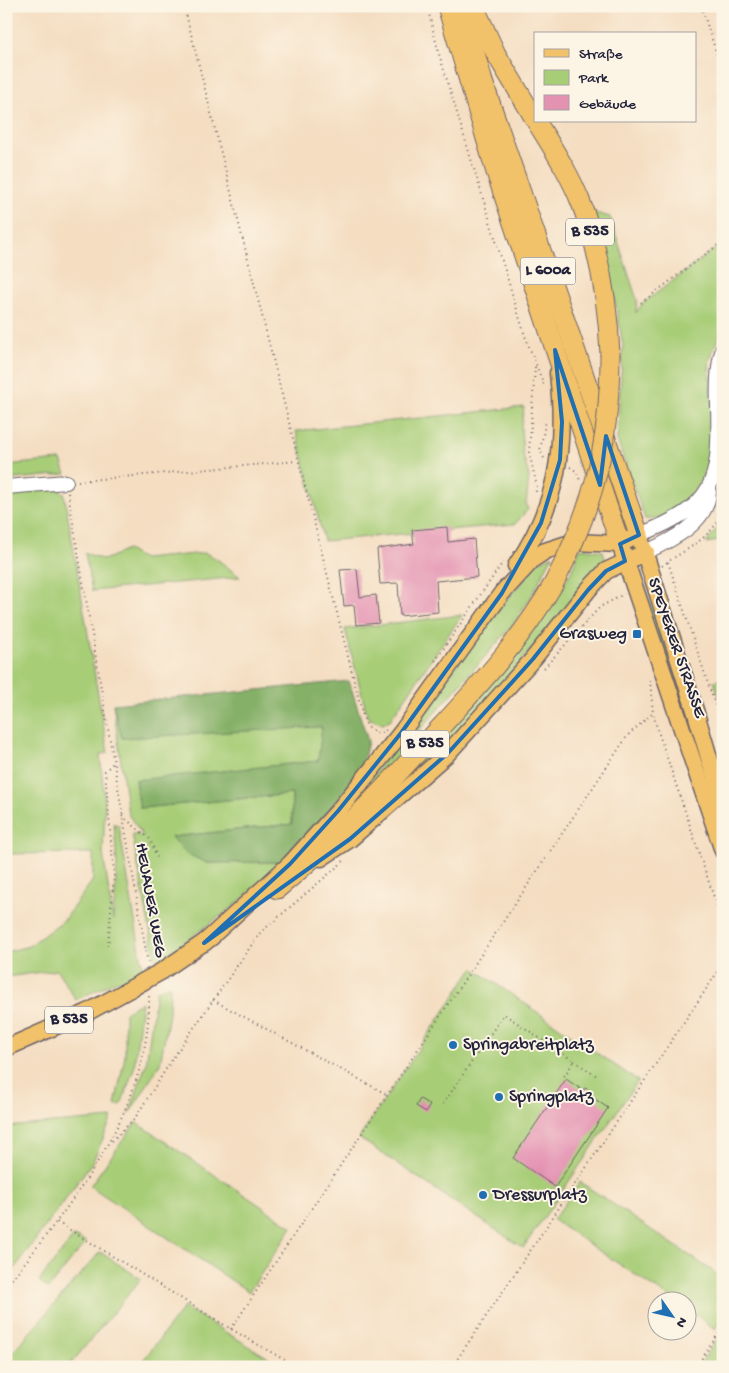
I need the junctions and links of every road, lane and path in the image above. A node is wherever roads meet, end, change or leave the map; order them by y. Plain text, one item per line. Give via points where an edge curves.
1 (184, 6) edge
2 (427, 6) edge
3 (447, 6) edge
4 (462, 6) edge
5 (474, 6) edge
6 (701, 6) edge
7 (723, 73) edge
8 (534, 117) edge
9 (537, 122) edge
10 (723, 241) edge
11 (641, 303) dead end
12 (723, 348) edge
13 (556, 350) junction
14 (535, 367) junction
15 (546, 390) dead end
16 (547, 414) dead end
17 (545, 459) dead end
18 (297, 461) junction
19 (66, 482) junction
20 (6, 487) edge
21 (709, 489) junction
22 (534, 502) dead end
23 (723, 514) edge
24 (639, 534) junction
25 (622, 552) junction
26 (646, 552) junction
27 (504, 559) dead end
28 (502, 593) junction
29 (432, 666) dead end
30 (650, 678) dead end
31 (653, 712) junction
32 (390, 728) dead end
33 (723, 729) edge
34 (113, 763) junction
35 (723, 805) edge
36 (122, 816) junction
37 (723, 851) edge
38 (346, 858) dead end
39 (158, 860) dead end
40 (277, 889) junction
41 (723, 924) edge
42 (204, 943) junction
43 (108, 946) dead end
44 (723, 964) edge
45 (156, 971) junction
46 (149, 988) dead end
47 (213, 1000) junction
48 (6, 1048) edge
49 (574, 1061) junction
50 (597, 1076) dead end
51 (563, 1078) dead end
52 (388, 1095) junction
53 (443, 1104) dead end
54 (110, 1142) junction
55 (56, 1222) junction
56 (6, 1287) edge
57 (723, 1327) edge
58 (231, 1329) junction
59 (297, 1367) edge
60 (452, 1367) edge
61 (696, 1367) edge

1 - 18 path
2 - 14 path
3 - 13 highway, B 535 via 482,125
4 - 24 highway, L 600a via 483,82
5 - 8 highway, B 535 via 496,54
6 - 7 path
9 - 40 highway, B 535, bridge via 581,202 596,250 606,303 610,354 607,425 594,489 580,530 554,583 530,622 490,673 340,833
10 - 11 path
12 - 21 street via 717,381 718,454
13 - 25 highway
13 - 28 main road, B 535 via 562,422 560,460 541,523
14 - 15 path
14 - 22 path via 529,452 537,487
16 - 17 path via 540,450
18 - 19 path
18 - 32 path via 363,716 367,727 379,734
19 - 20 street
19 - 34 path, HEUAUER WEG
21 - 24 street via 682,513
21 - 26 street via 709,500 695,521 671,540
23 - 33 path via 700,543 668,562
24 - 25 main road
24 - 26 main road, SPEYERER STRASSE / L 600a
25 - 26 main road
25 - 28 main road via 573,542 545,551 533,559
25 - 37 main road, SPEYERER STRASSE
25 - 40 main road via 533,659 448,753 350,839
26 - 35 main road, SPEYERER STRASSE / L 600a
27 - 29 path
28 - 42 main road, B 535 via 401,733 338,811 290,864
30 - 31 path
31 - 41 path
31 - 52 path via 628,735
34 - 36 path, HEUAUER WEG
34 - 43 path via 105,771 114,875
36 - 39 path via 150,839
36 - 45 path, HEUAUER WEG via 148,954
38 - 47 path via 260,933
40 - 42 main road, B 535
42 - 45 main road, B 535
44 - 60 path
45 - 48 main road, B 535, bridge via 86,1012
46 - 54 path via 144,1051 135,1083
47 - 52 path
47 - 54 path via 135,1118
49 - 50 path
49 - 51 path
49 - 53 path via 504,1014
52 - 58 path
54 - 55 path
55 - 56 path
55 - 58 path
57 - 61 path
58 - 59 path

